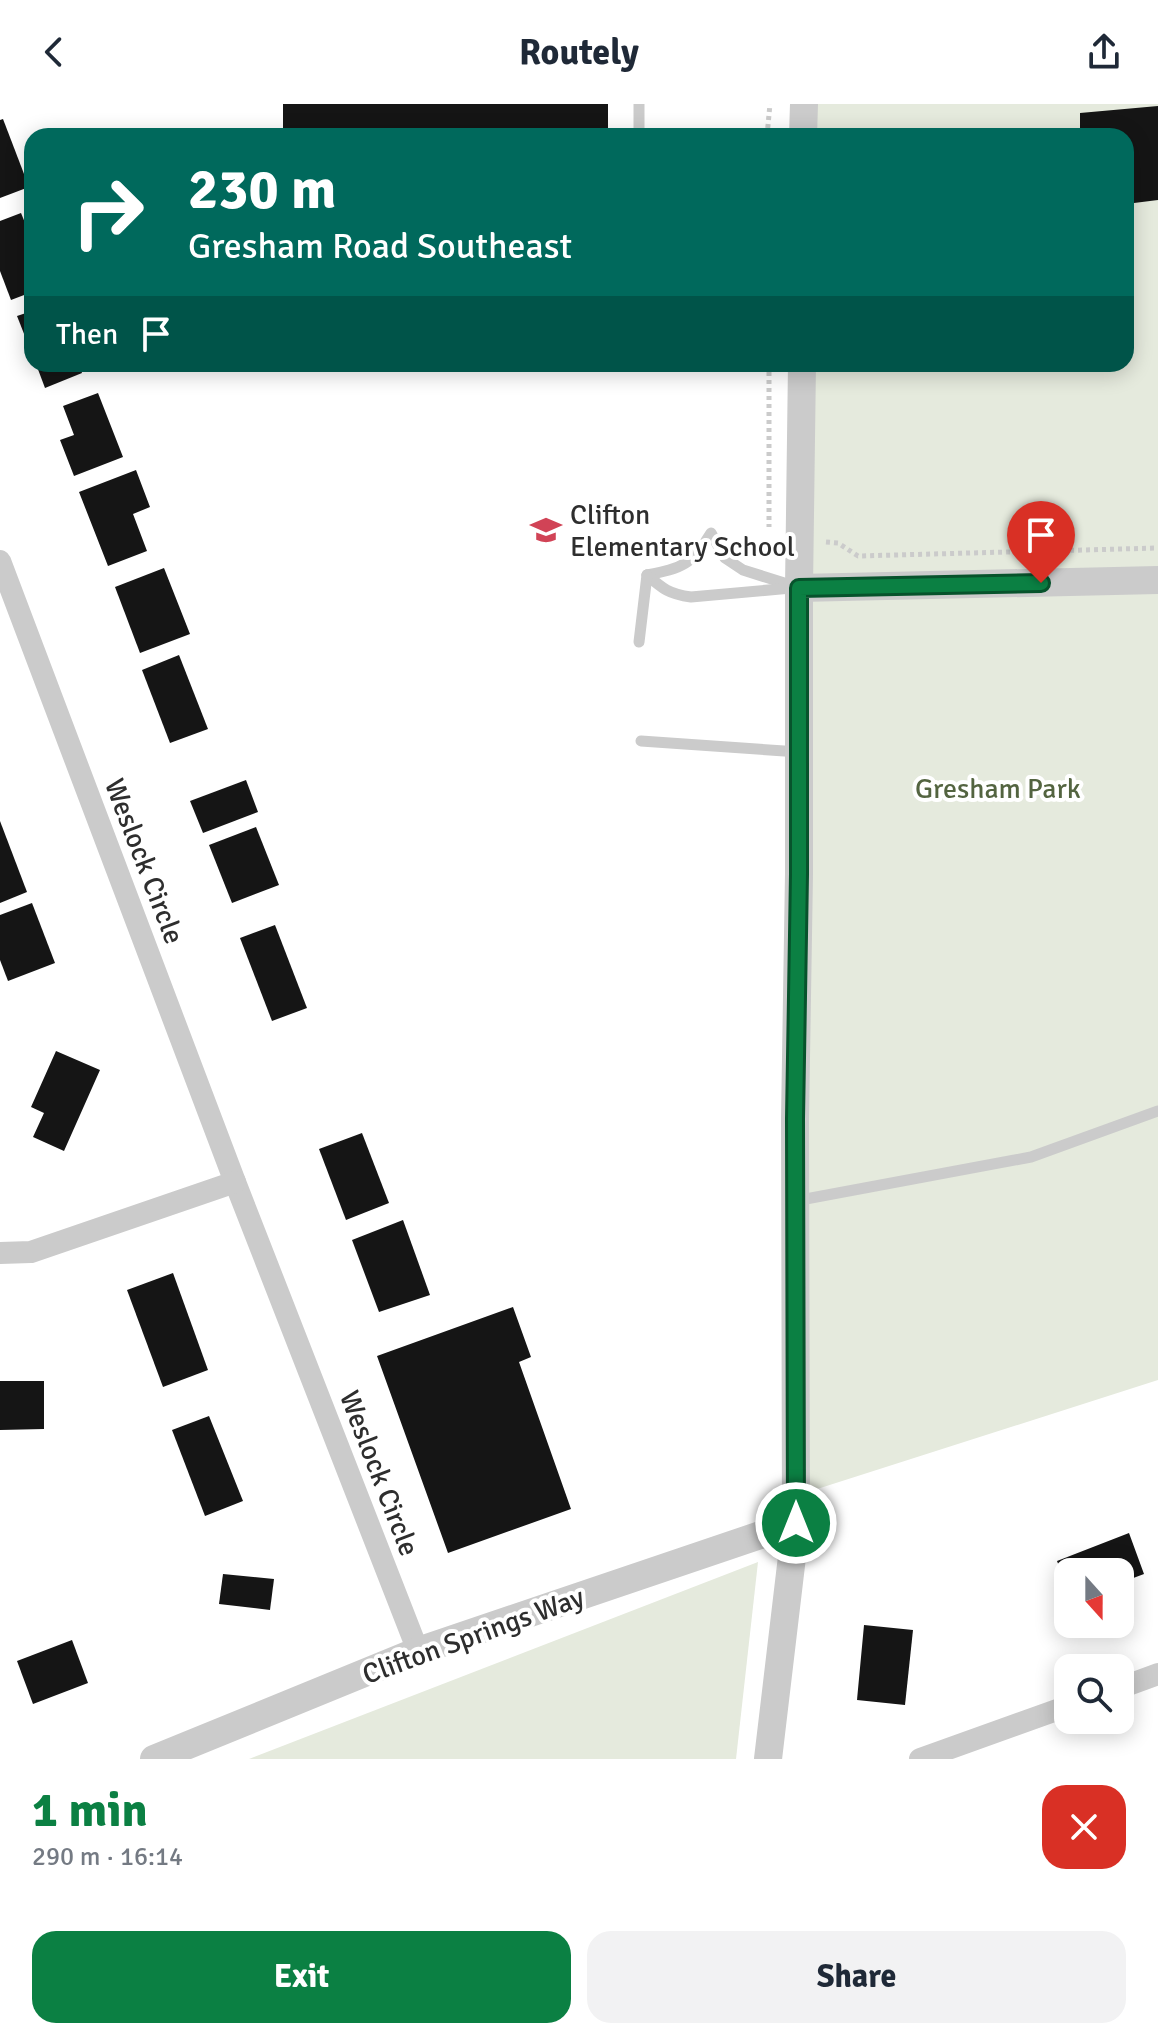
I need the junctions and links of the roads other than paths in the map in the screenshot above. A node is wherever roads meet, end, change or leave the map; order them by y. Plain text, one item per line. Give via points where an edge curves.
1 (639, 104) edge
2 (804, 104) edge
3 (639, 128) edge
4 (803, 128) edge
5 (802, 372) edge
6 (0, 561) edge
7 (647, 575) junction
8 (1158, 580) edge
9 (799, 588) junction
10 (639, 642) dead end
11 (641, 741) dead end
12 (799, 752) junction
13 (1158, 1111) edge
14 (235, 1182) junction
15 (795, 1201) junction
16 (0, 1253) edge
17 (796, 1523) junction
18 (418, 1651) junction
19 (1158, 1674) edge
20 (1134, 1683) edge
21 (1054, 1711) edge
22 (154, 1759) edge
23 (768, 1759) edge
24 (920, 1759) edge

1 - 3 lane
2 - 4 street
5 - 9 street
6 - 14 street, Weslock Circle
7 - 9 lane via 664,590 691,597
7 - 9 lane via 688,563 711,533 725,558 743,570
7 - 10 lane
8 - 9 street
9 - 12 street
11 - 12 lane
12 - 15 street
13 - 15 lane via 1031,1157
14 - 16 street via 31,1252
14 - 18 street, Weslock Circle
15 - 17 street
17 - 18 street, Clifton Springs Way
17 - 23 street
18 - 22 street, Clifton Springs Way
19 - 20 street
21 - 24 street

